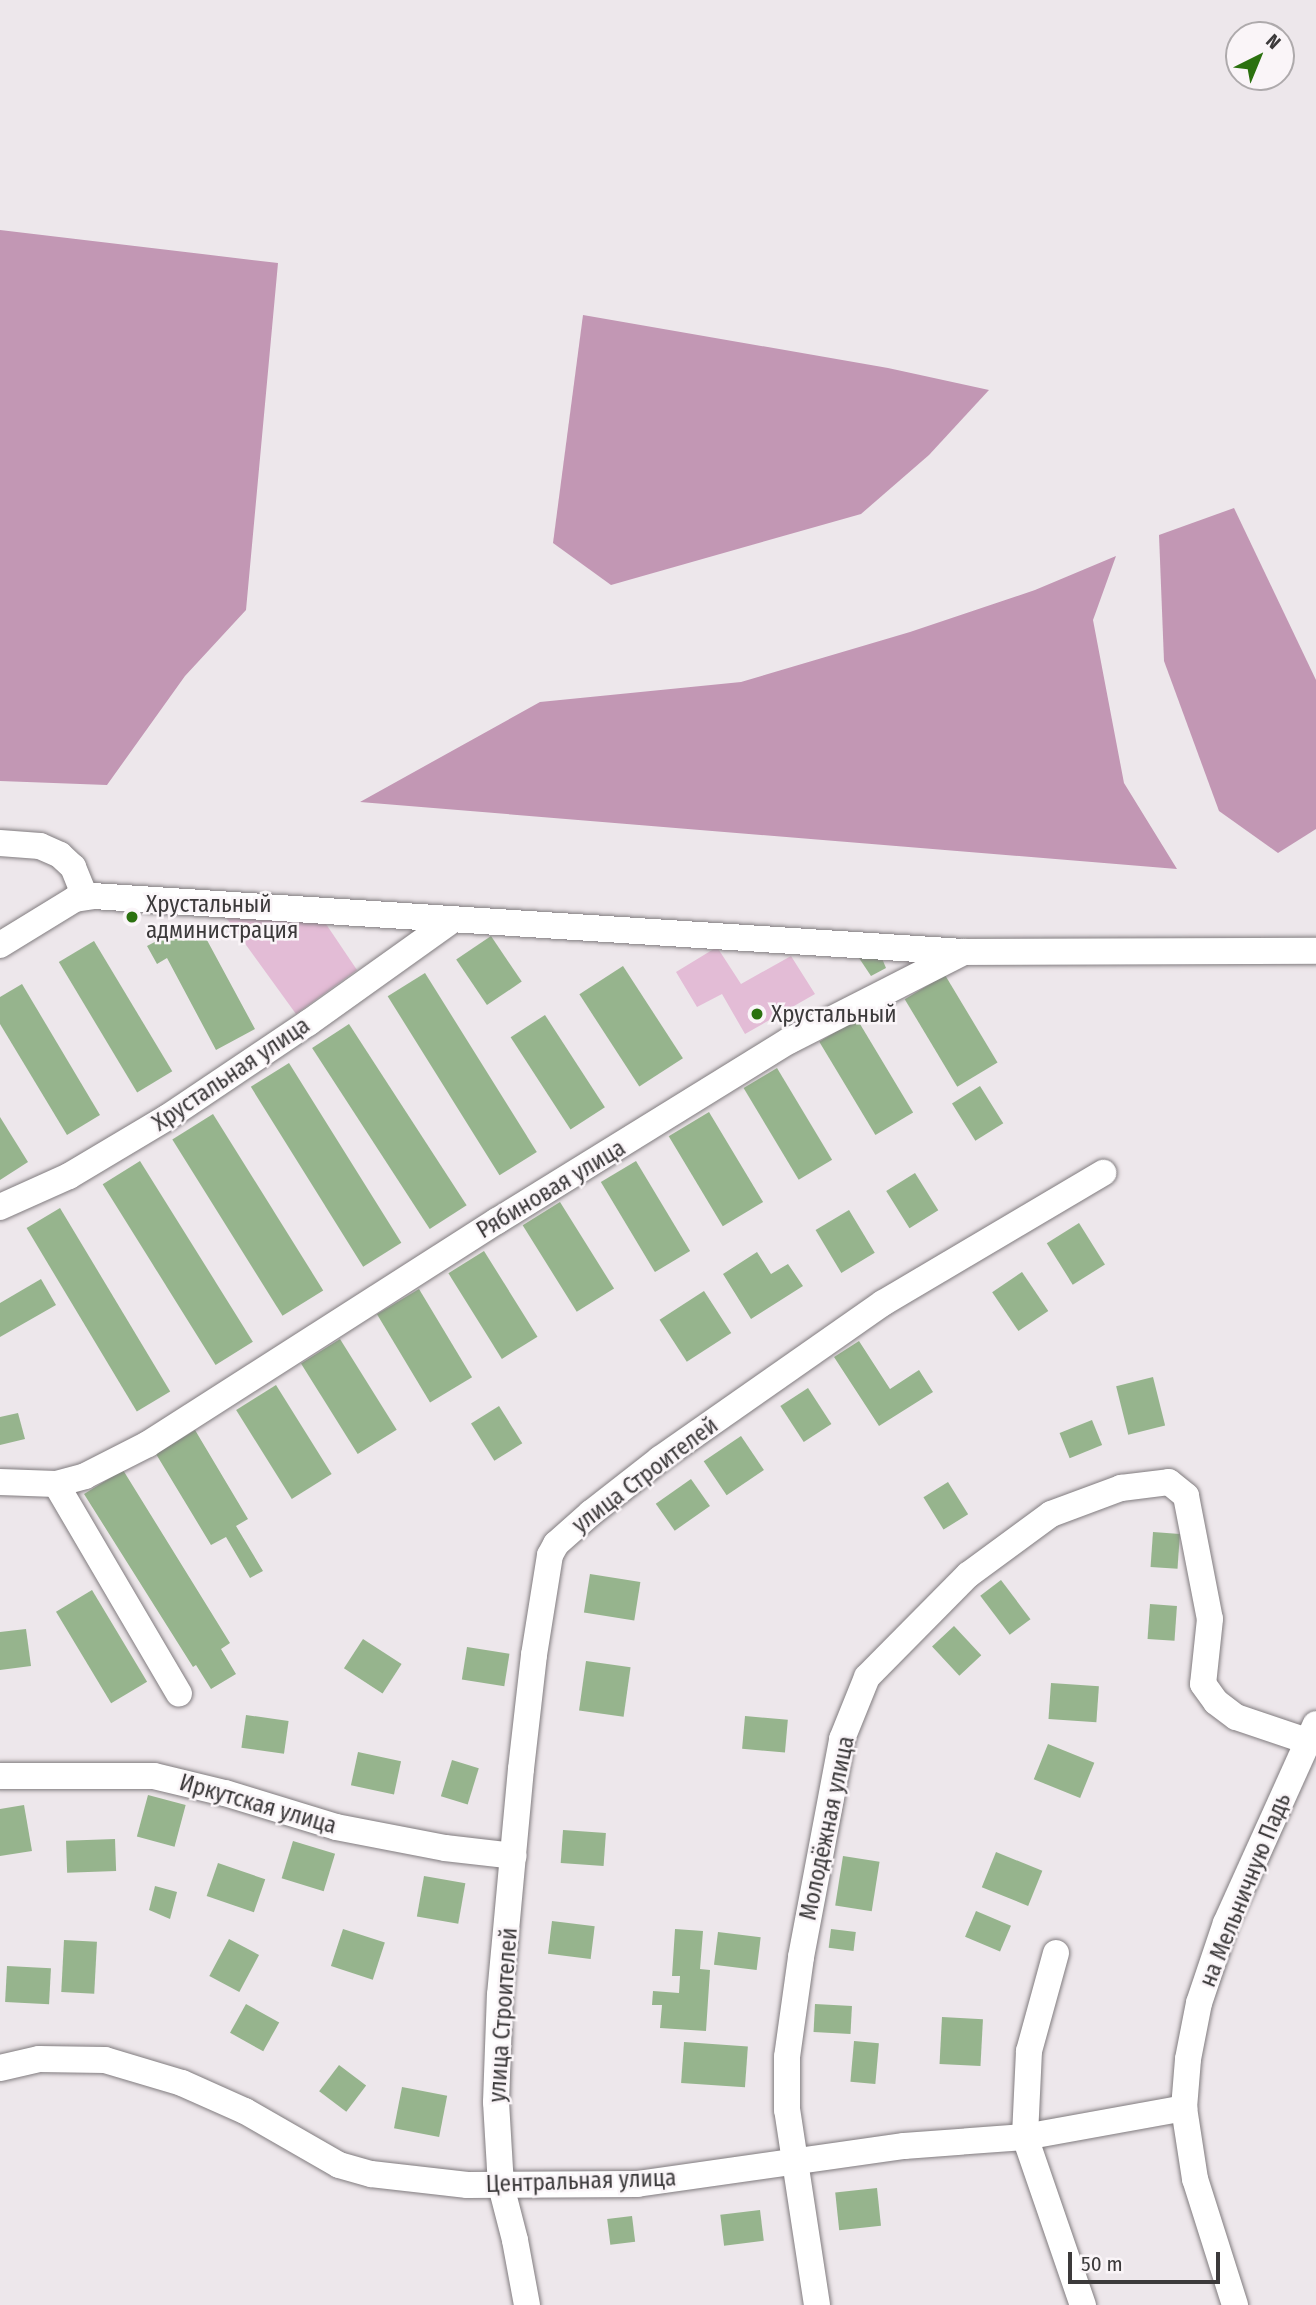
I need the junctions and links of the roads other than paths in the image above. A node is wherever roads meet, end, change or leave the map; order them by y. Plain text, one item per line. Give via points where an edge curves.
1 (0, 843) edge
2 (85, 897) junction
3 (451, 921) junction
4 (0, 945) edge
5 (1316, 951) edge
6 (964, 952) junction
7 (1103, 1173) dead end
8 (0, 1207) edge
9 (0, 1482) edge
10 (56, 1484) junction
11 (179, 1695) dead end
12 (1311, 1733) edge
13 (0, 1776) edge
14 (514, 1856) junction
15 (1056, 1954) dead end
16 (0, 2067) edge
17 (1184, 2108) junction
18 (1025, 2137) junction
19 (798, 2163) junction
20 (501, 2186) junction
21 (527, 2305) edge
22 (817, 2305) edge
23 (1083, 2305) edge
24 (1235, 2305) edge

1 - 2 street via 40,846 60,855 73,867
2 - 3 street
2 - 4 street
3 - 6 street
3 - 8 street, Хрустальная улица via 168,1117 69,1176
5 - 6 street
6 - 10 street, Рябиновая улица via 789,1041 148,1444 85,1476
7 - 14 street, улица Строителей via 883,1303 660,1459 556,1544 550,1555 534,1655
9 - 10 street, Рябиновая улица
10 - 11 street
12 - 17 street, на Мельничную Падь via 1226,1923 1203,1992 1188,2059
12 - 19 street, Молодёжная улица via 1236,1717 1216,1702 1203,1684 1210,1619 1186,1496 1169,1482 1121,1488 1051,1514 968,1575 867,1677 842,1739 800,1956 786,2057 788,2110
13 - 14 street, Иркутская улица via 154,1776 336,1827
14 - 20 street, улица Строителей via 500,1995 496,2102
15 - 18 street via 1029,2050
16 - 20 street, Центральная улица via 39,2059 105,2060 183,2083 246,2110 339,2165 371,2174
17 - 18 street, Центральная улица
17 - 24 street, на Мельничную Падь via 1195,2179
18 - 19 street, Центральная улица via 904,2146
18 - 23 street
19 - 20 street, Центральная улица via 637,2184
19 - 22 street, Молодёжная улица
20 - 21 street, улица Строителей

